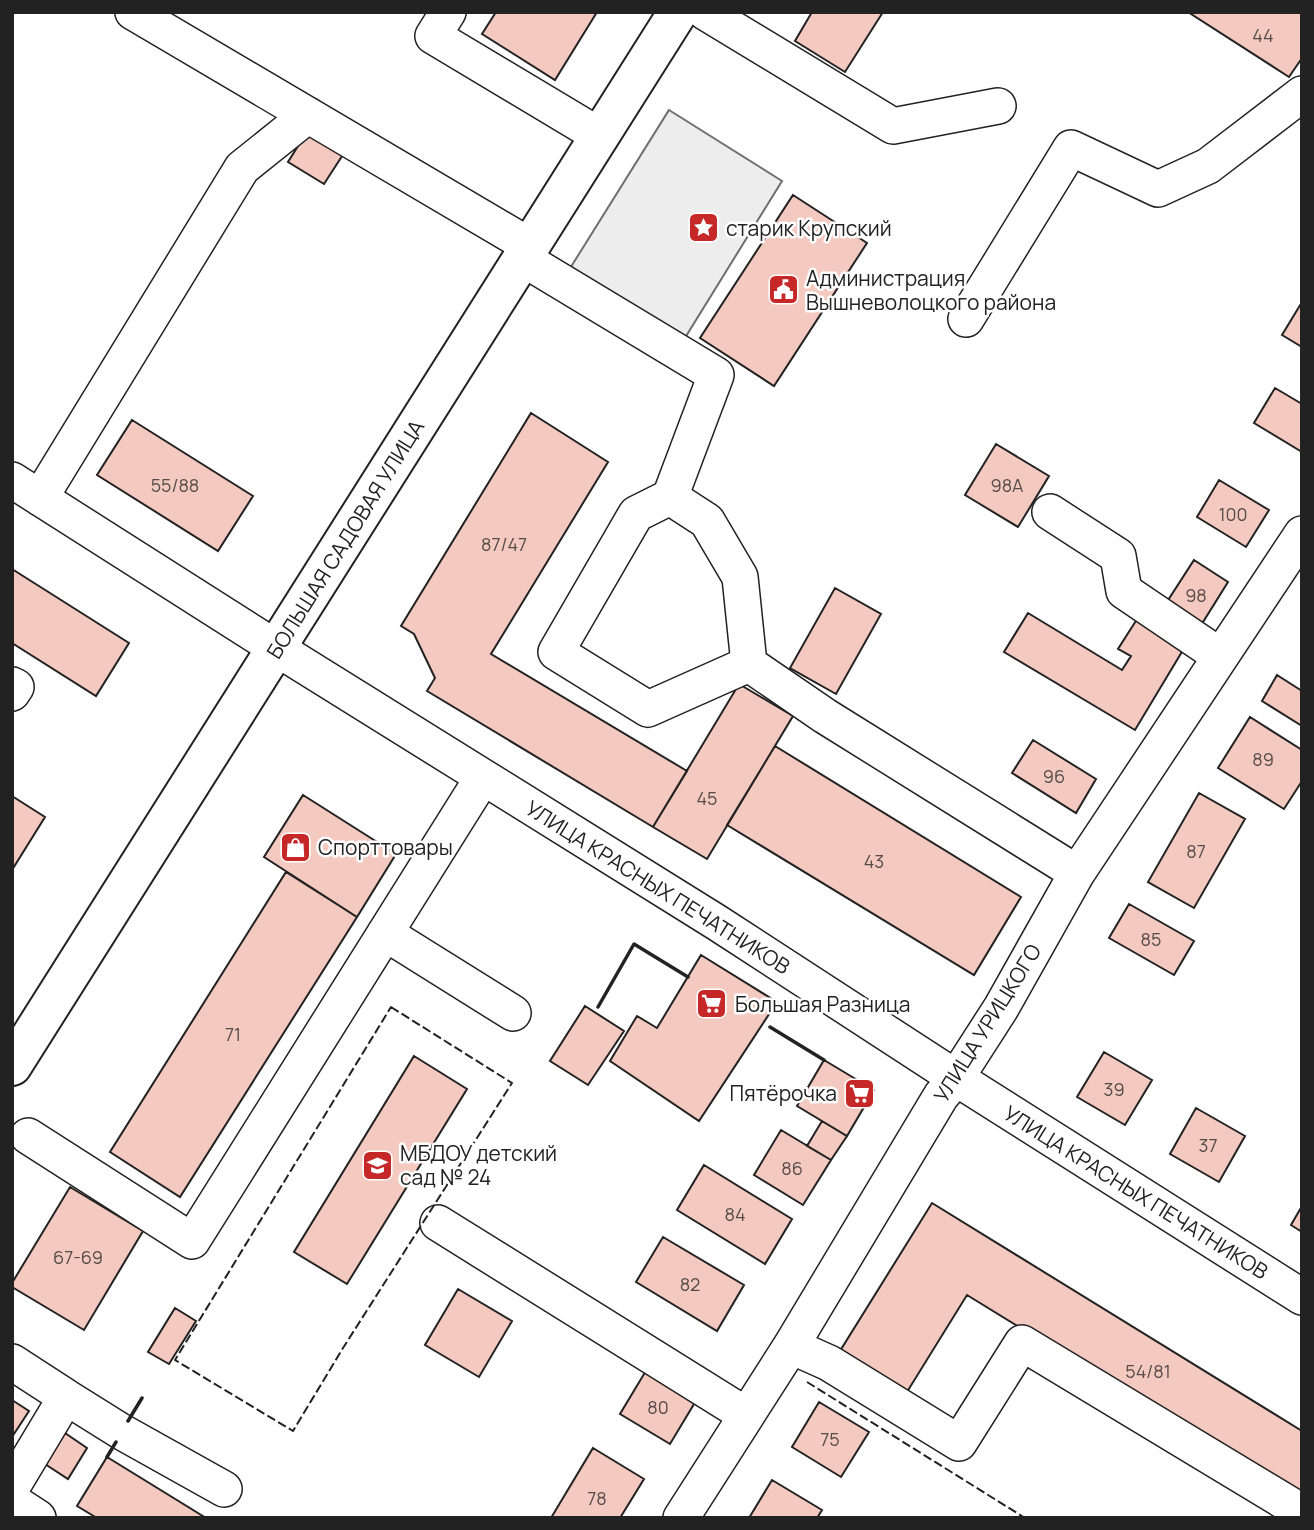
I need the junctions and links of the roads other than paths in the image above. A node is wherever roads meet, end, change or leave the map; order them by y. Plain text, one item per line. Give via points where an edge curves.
1 (133, 12) edge
2 (448, 12) edge
3 (678, 12) edge
4 (705, 12) edge
5 (1302, 94) edge
6 (998, 106) dead end
7 (308, 115) junction
8 (600, 136) junction
9 (526, 252) junction
10 (966, 319) dead end
11 (26, 489) edge
12 (670, 497) junction
13 (1050, 512) dead end
14 (1302, 534) edge
15 (275, 648) junction
16 (1220, 656) junction
17 (749, 664) junction
18 (12, 685) edge
19 (12, 693) edge
20 (483, 777) junction
21 (1077, 873) junction
22 (385, 933) junction
23 (513, 1013) dead end
24 (12, 1066) edge
25 (956, 1078) junction
26 (29, 1136) dead end
27 (438, 1223) dead end
28 (1302, 1297) edge
29 (791, 1346) junction
30 (12, 1362) edge
31 (66, 1397) junction
32 (746, 1415) junction
33 (12, 1487) edge
34 (224, 1489) dead end
35 (12, 1502) edge
36 (1302, 1513) edge
37 (38, 1518) edge
38 (681, 1518) edge

1 - 7 street
2 - 8 street via 433,36
3 - 8 highway, БОЛЬШАЯ САДОВАЯ УЛИЦА
4 - 6 street via 893,126
5 - 10 street via 1208,166 1158,189 1072,148
7 - 9 street
7 - 11 street via 242,168
8 - 9 highway, БОЛЬШАЯ САДОВАЯ УЛИЦА
9 - 12 street via 716,375
9 - 15 highway, БОЛЬШАЯ САДОВАЯ УЛИЦА
11 - 15 street, УЛИЦА КРАСНЫХ ПЕЧАТНИКОВ
12 - 17 street via 707,521 740,577
12 - 17 street via 636,514 556,652 648,709
13 - 16 street via 1118,555 1124,591
14 - 16 street, УЛИЦА УРИЦКОГО
15 - 20 street, УЛИЦА КРАСНЫХ ПЕЧАТНИКОВ
15 - 24 highway, БОЛЬШАЯ САДОВАЯ УЛИЦА
16 - 21 street, УЛИЦА УРИЦКОГО
17 - 21 street
18 - 19 street via 16,687
20 - 22 street
20 - 25 street, УЛИЦА КРАСНЫХ ПЕЧАТНИКОВ
21 - 25 street, УЛИЦА УРИЦКОГО
22 - 23 street
22 - 26 street via 192,1241
25 - 28 street, УЛИЦА КРАСНЫХ ПЕЧАТНИКОВ
25 - 29 street, УЛИЦА УРИЦКОГО
27 - 32 street
29 - 32 street, УЛИЦА УРИЦКОГО
29 - 36 street via 829,1363 959,1443 1022,1343
30 - 31 street
31 - 33 street
31 - 34 street
32 - 38 street, УЛИЦА УРИЦКОГО
35 - 37 street

